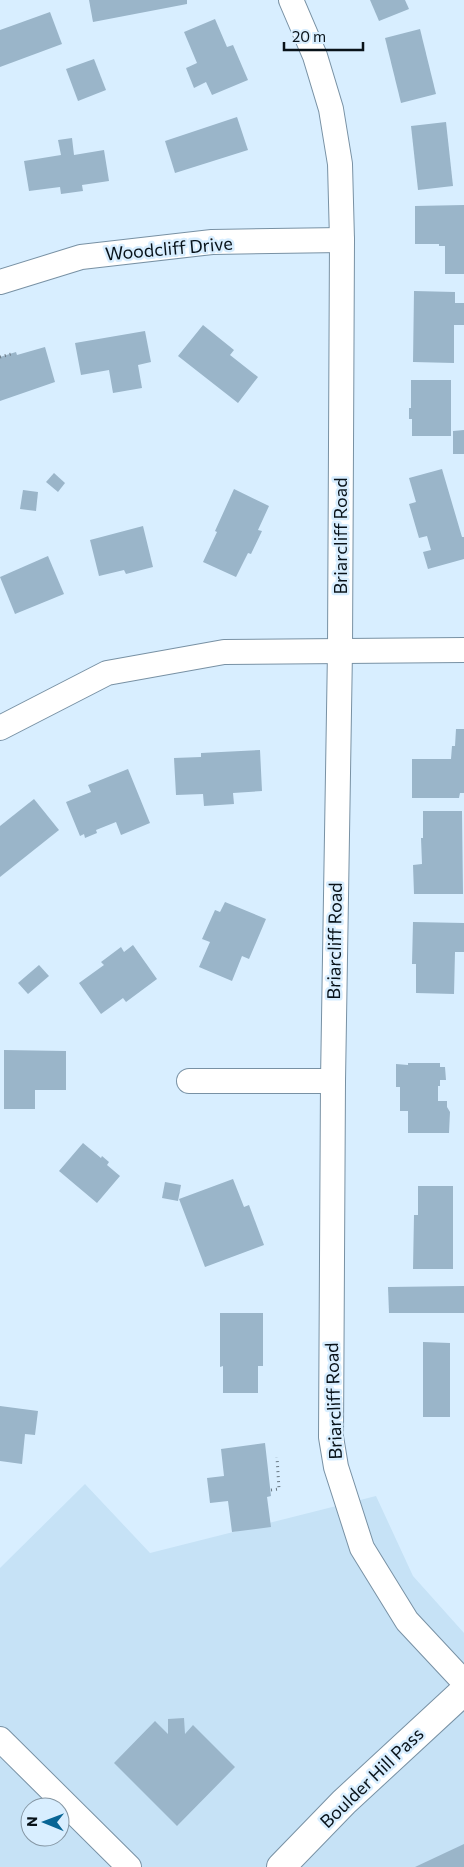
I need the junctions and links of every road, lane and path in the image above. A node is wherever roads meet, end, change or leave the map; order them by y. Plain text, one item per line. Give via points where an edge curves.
1 (291, 0) edge
2 (342, 240) junction
3 (0, 282) edge
4 (11, 354) dead end
5 (0, 357) edge
6 (340, 650) junction
7 (464, 650) edge
8 (0, 728) edge
9 (189, 1081) dead end
10 (333, 1081) junction
11 (277, 1458) dead end
12 (271, 1490) dead end
13 (464, 1682) edge
14 (464, 1691) edge
15 (0, 1739) edge
16 (129, 1867) edge
17 (281, 1867) edge

1 - 2 street, Briarcliff Road via 315,56 331,109 340,164
2 - 3 street, Woodcliff Drive via 212,242 81,257
2 - 6 street, Briarcliff Road
4 - 5 path
6 - 7 street
6 - 8 street via 224,652 107,673
6 - 10 street, Briarcliff Road
9 - 10 street
10 - 13 street, Briarcliff Road via 331,1427 336,1467 362,1548 407,1621
11 - 12 path via 279,1489
14 - 17 street, Boulder Hill Pass via 344,1802
15 - 16 street

